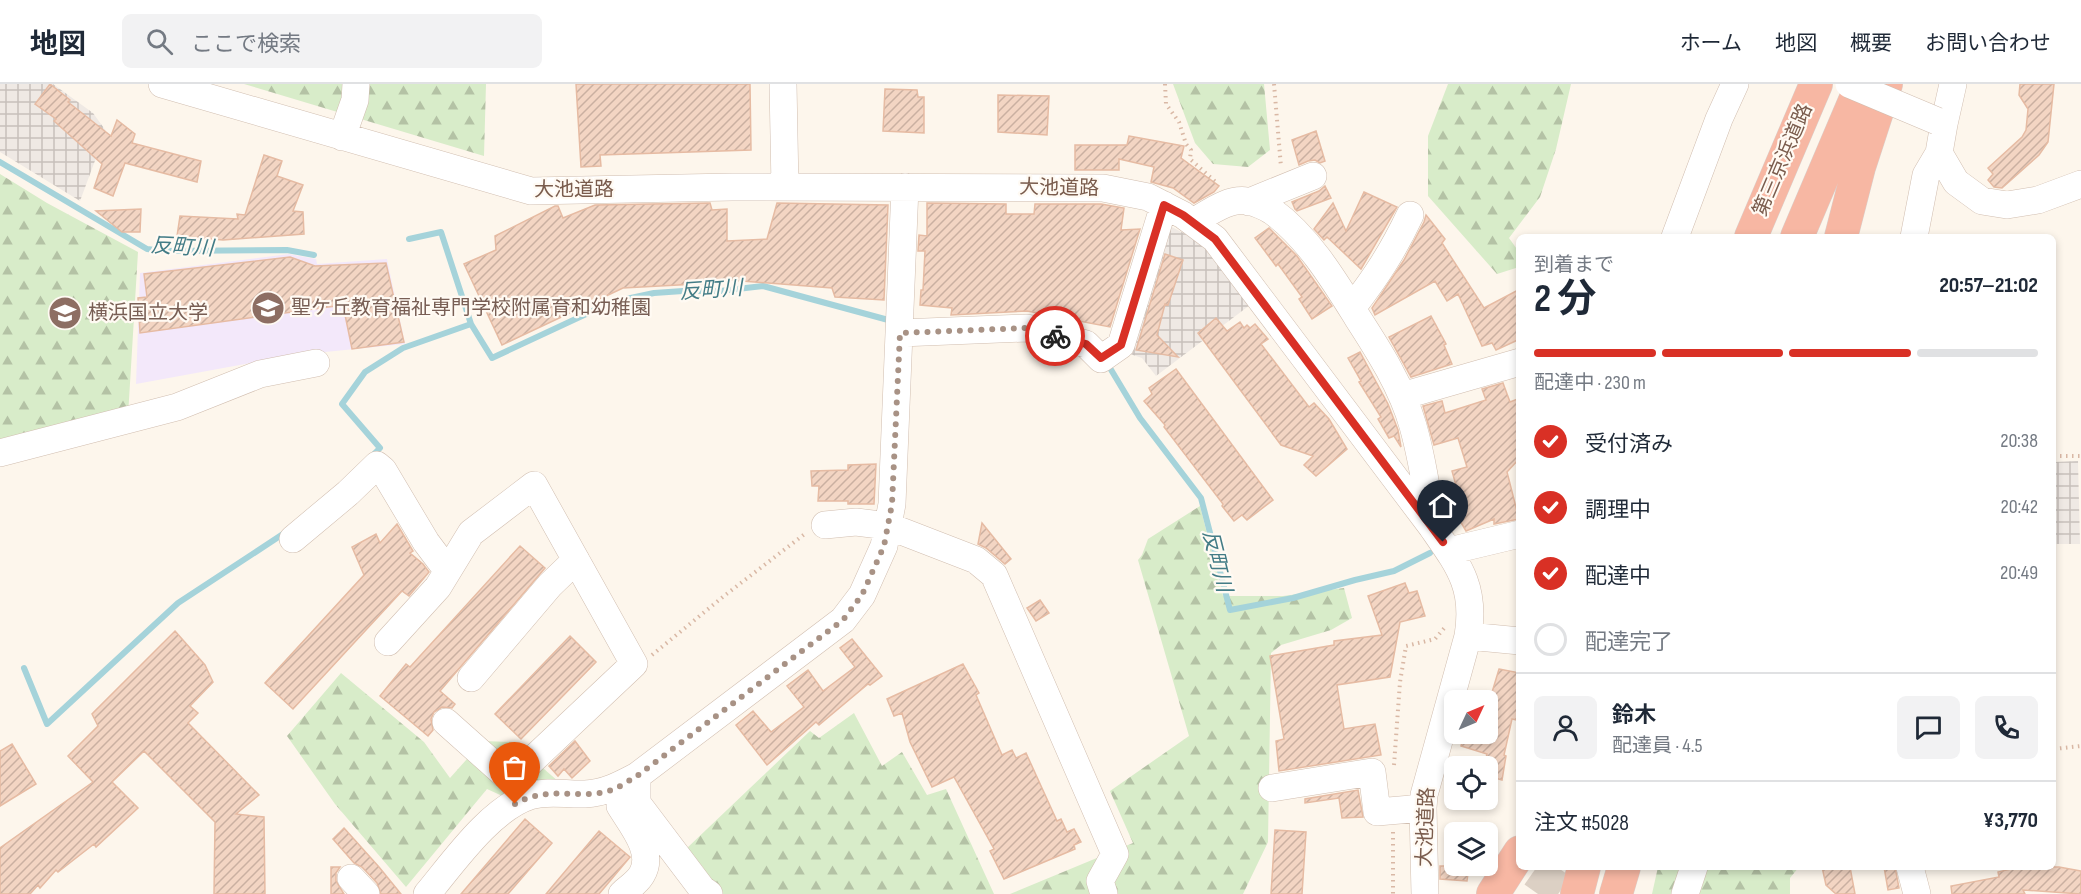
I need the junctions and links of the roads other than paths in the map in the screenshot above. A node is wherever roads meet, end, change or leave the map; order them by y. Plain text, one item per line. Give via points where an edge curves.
1 (162, 84) edge
2 (356, 84) edge
3 (783, 84) edge
4 (1735, 84) edge
5 (1816, 84) edge
6 (1849, 84) edge
7 (1863, 84) edge
8 (1886, 84) edge
9 (1953, 84) edge
10 (1940, 123) junction
11 (342, 137) junction
12 (1939, 153) junction
13 (1313, 177) dead end
14 (785, 187) junction
15 (905, 187) junction
16 (2079, 192) edge
17 (1244, 202) junction
18 (1164, 205) junction
19 (1410, 215) dead end
20 (1193, 222) junction
21 (1676, 234) edge
22 (1752, 234) edge
23 (1798, 234) edge
24 (1842, 234) edge
25 (1915, 234) edge
26 (1352, 308) junction
27 (900, 333) junction
28 (316, 363) dead end
29 (1516, 363) edge
30 (1402, 396) junction
31 (0, 453) edge
32 (825, 525) road end
33 (888, 526) junction
34 (1432, 527) junction
35 (1516, 535) edge
36 (293, 539) dead end
37 (1449, 551) junction
38 (576, 560) junction
39 (447, 570) junction
40 (1459, 629) junction
41 (1516, 640) edge
42 (388, 642) dead end
43 (471, 678) dead end
44 (446, 722) dead end
45 (637, 776) junction
46 (1272, 788) dead end
47 (518, 789) junction
48 (609, 790) junction
49 (1423, 808) junction
50 (1516, 843) edge
51 (1516, 858) edge
52 (1583, 870) edge
53 (1623, 870) edge
54 (1693, 870) edge
55 (1911, 870) edge
56 (427, 894) edge
57 (622, 894) edge
58 (709, 894) edge
59 (1104, 894) edge
60 (1425, 894) edge
61 (1479, 894) edge
62 (1493, 894) edge
63 (1577, 894) edge
64 (1616, 894) edge
65 (1685, 894) edge
66 (1917, 894) edge

1 - 11 street, 大池道路
2 - 11 street via 355,100
3 - 14 street
4 - 21 street
5 - 22 highway, 第三京浜道路
6 - 10 street, bridge
7 - 23 highway
8 - 24 highway
9 - 10 street
10 - 12 street
11 - 14 street, 大池道路 via 531,191
12 - 16 street via 1956,182 1982,201 2007,205
12 - 25 street via 1926,175
13 - 17 street
14 - 15 street, 大池道路
15 - 18 street, 大池道路 via 1103,188 1148,197
15 - 27 street
17 - 20 street via 1232,201
17 - 26 street via 1271,210 1298,235
18 - 20 street, 大池道路
18 - 27 street via 1121,345 1101,358 1086,344 1027,328
19 - 26 street via 1377,277
20 - 34 street, 大池道路 via 1215,239
26 - 30 street
27 - 33 street
28 - 31 street via 260,374 177,407
29 - 30 street
30 - 34 street via 1427,485
32 - 33 street via 856,522
33 - 45 street via 884,546 862,595 843,620
33 - 59 street via 976,560 994,575 1115,854 1100,881
34 - 37 street, 大池道路
35 - 37 street
36 - 39 street via 377,465
37 - 40 street, 大池道路 via 1464,577 1470,602 1471,617
38 - 39 street via 534,485 471,533
38 - 43 street
38 - 47 street via 634,664
39 - 42 street via 438,587
40 - 41 street
40 - 49 street, 大池道路
44 - 47 street
45 - 48 street
45 - 58 street via 637,803
46 - 49 street via 1372,772 1377,813
47 - 48 street via 585,794
47 - 56 street via 504,810 484,827
48 - 57 street via 646,854 643,873
49 - 60 street, 大池道路
50 - 61 street via 1495,880
51 - 62 highway
52 - 63 highway
53 - 64 highway
54 - 65 street
55 - 66 street

